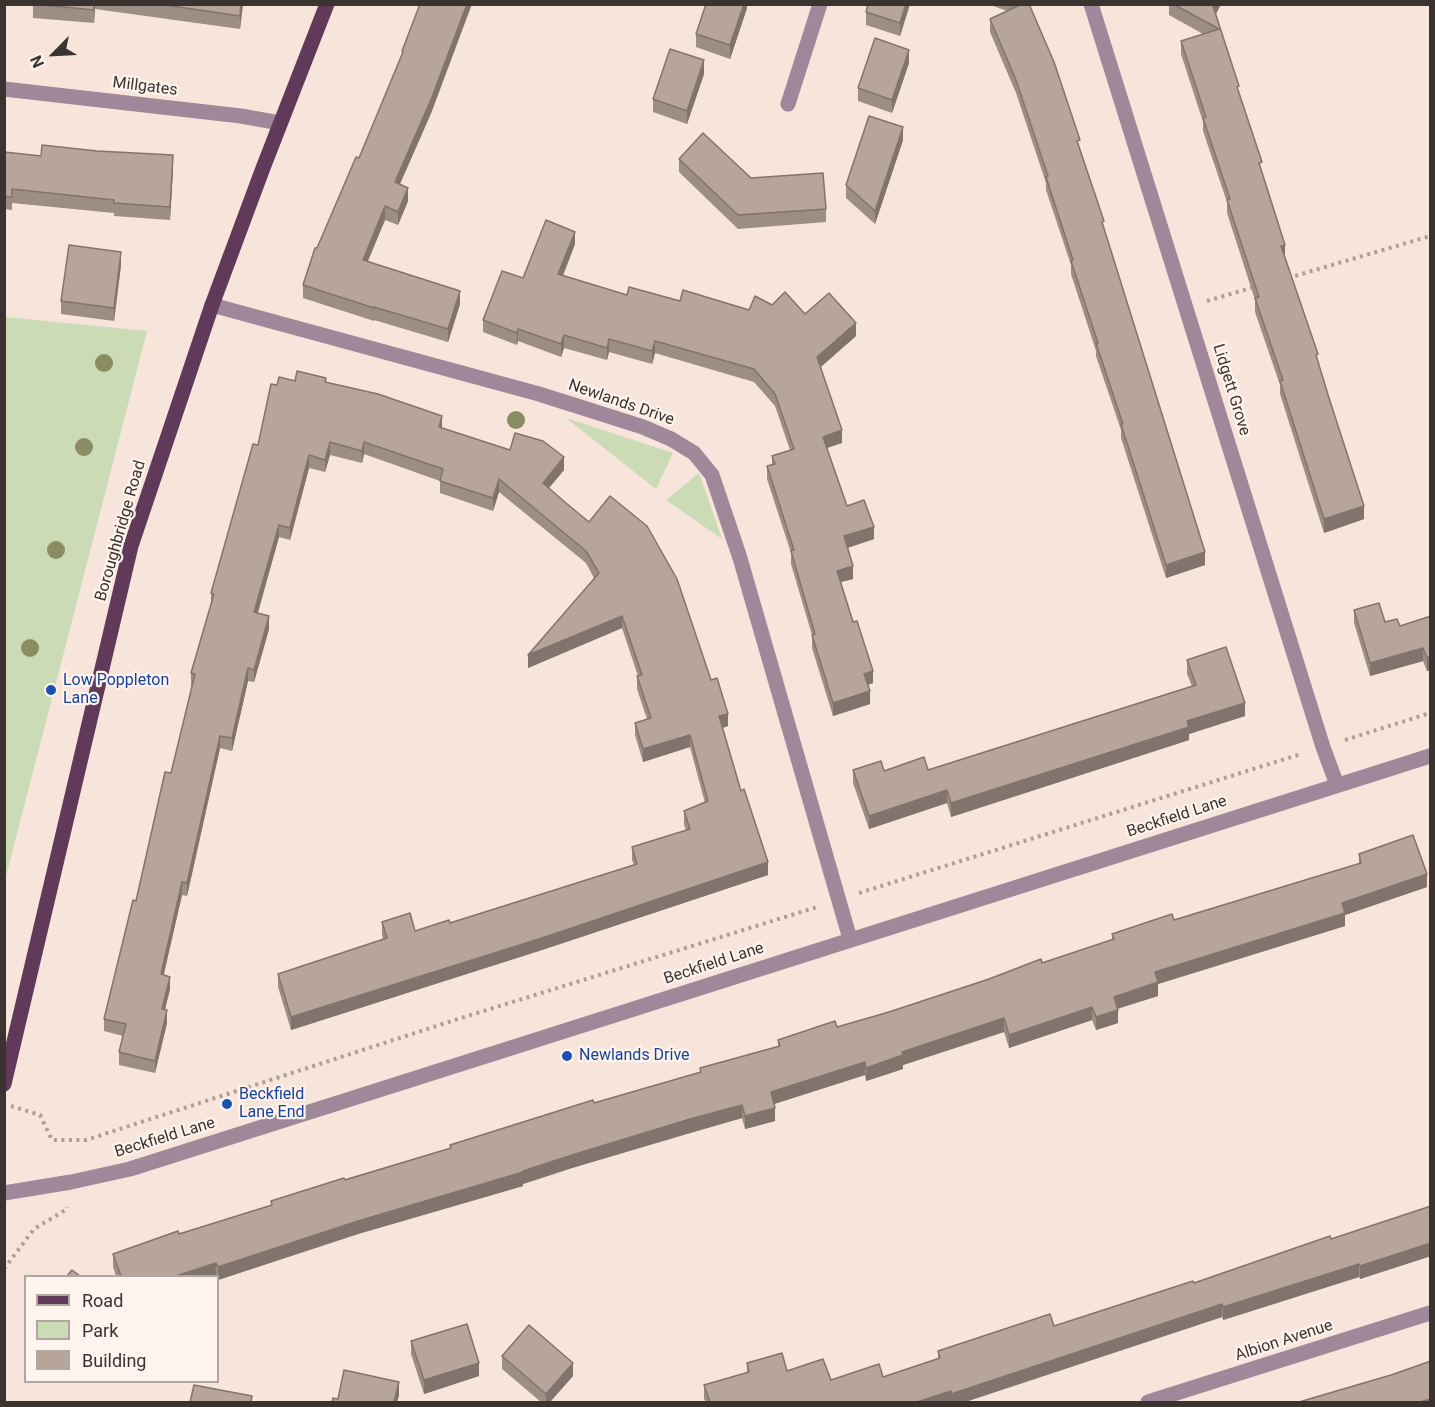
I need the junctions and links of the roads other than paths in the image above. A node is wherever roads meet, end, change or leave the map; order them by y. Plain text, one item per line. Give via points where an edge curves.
1 (327, 4) edge
2 (820, 4) edge
3 (1091, 4) edge
4 (4, 89) edge
5 (788, 104) dead end
6 (280, 123) junction
7 (212, 305) junction
8 (1431, 756) edge
9 (1337, 785) junction
10 (850, 939) junction
11 (4, 1084) edge
12 (4, 1193) edge
13 (1431, 1313) edge
14 (1148, 1402) edge

1 - 6 main road, Boroughbridge Road
2 - 5 street
3 - 9 street, Lidgett Grove
4 - 6 street, Millgates
6 - 7 main road, Boroughbridge Road
7 - 10 street, Newlands Drive via 539,394 643,427 694,453 712,475 740,558
7 - 11 main road, Boroughbridge Road via 132,546
8 - 9 street, Beckfield Lane
9 - 10 street, Beckfield Lane
10 - 12 street, Beckfield Lane via 130,1169
13 - 14 street, Albion Avenue

